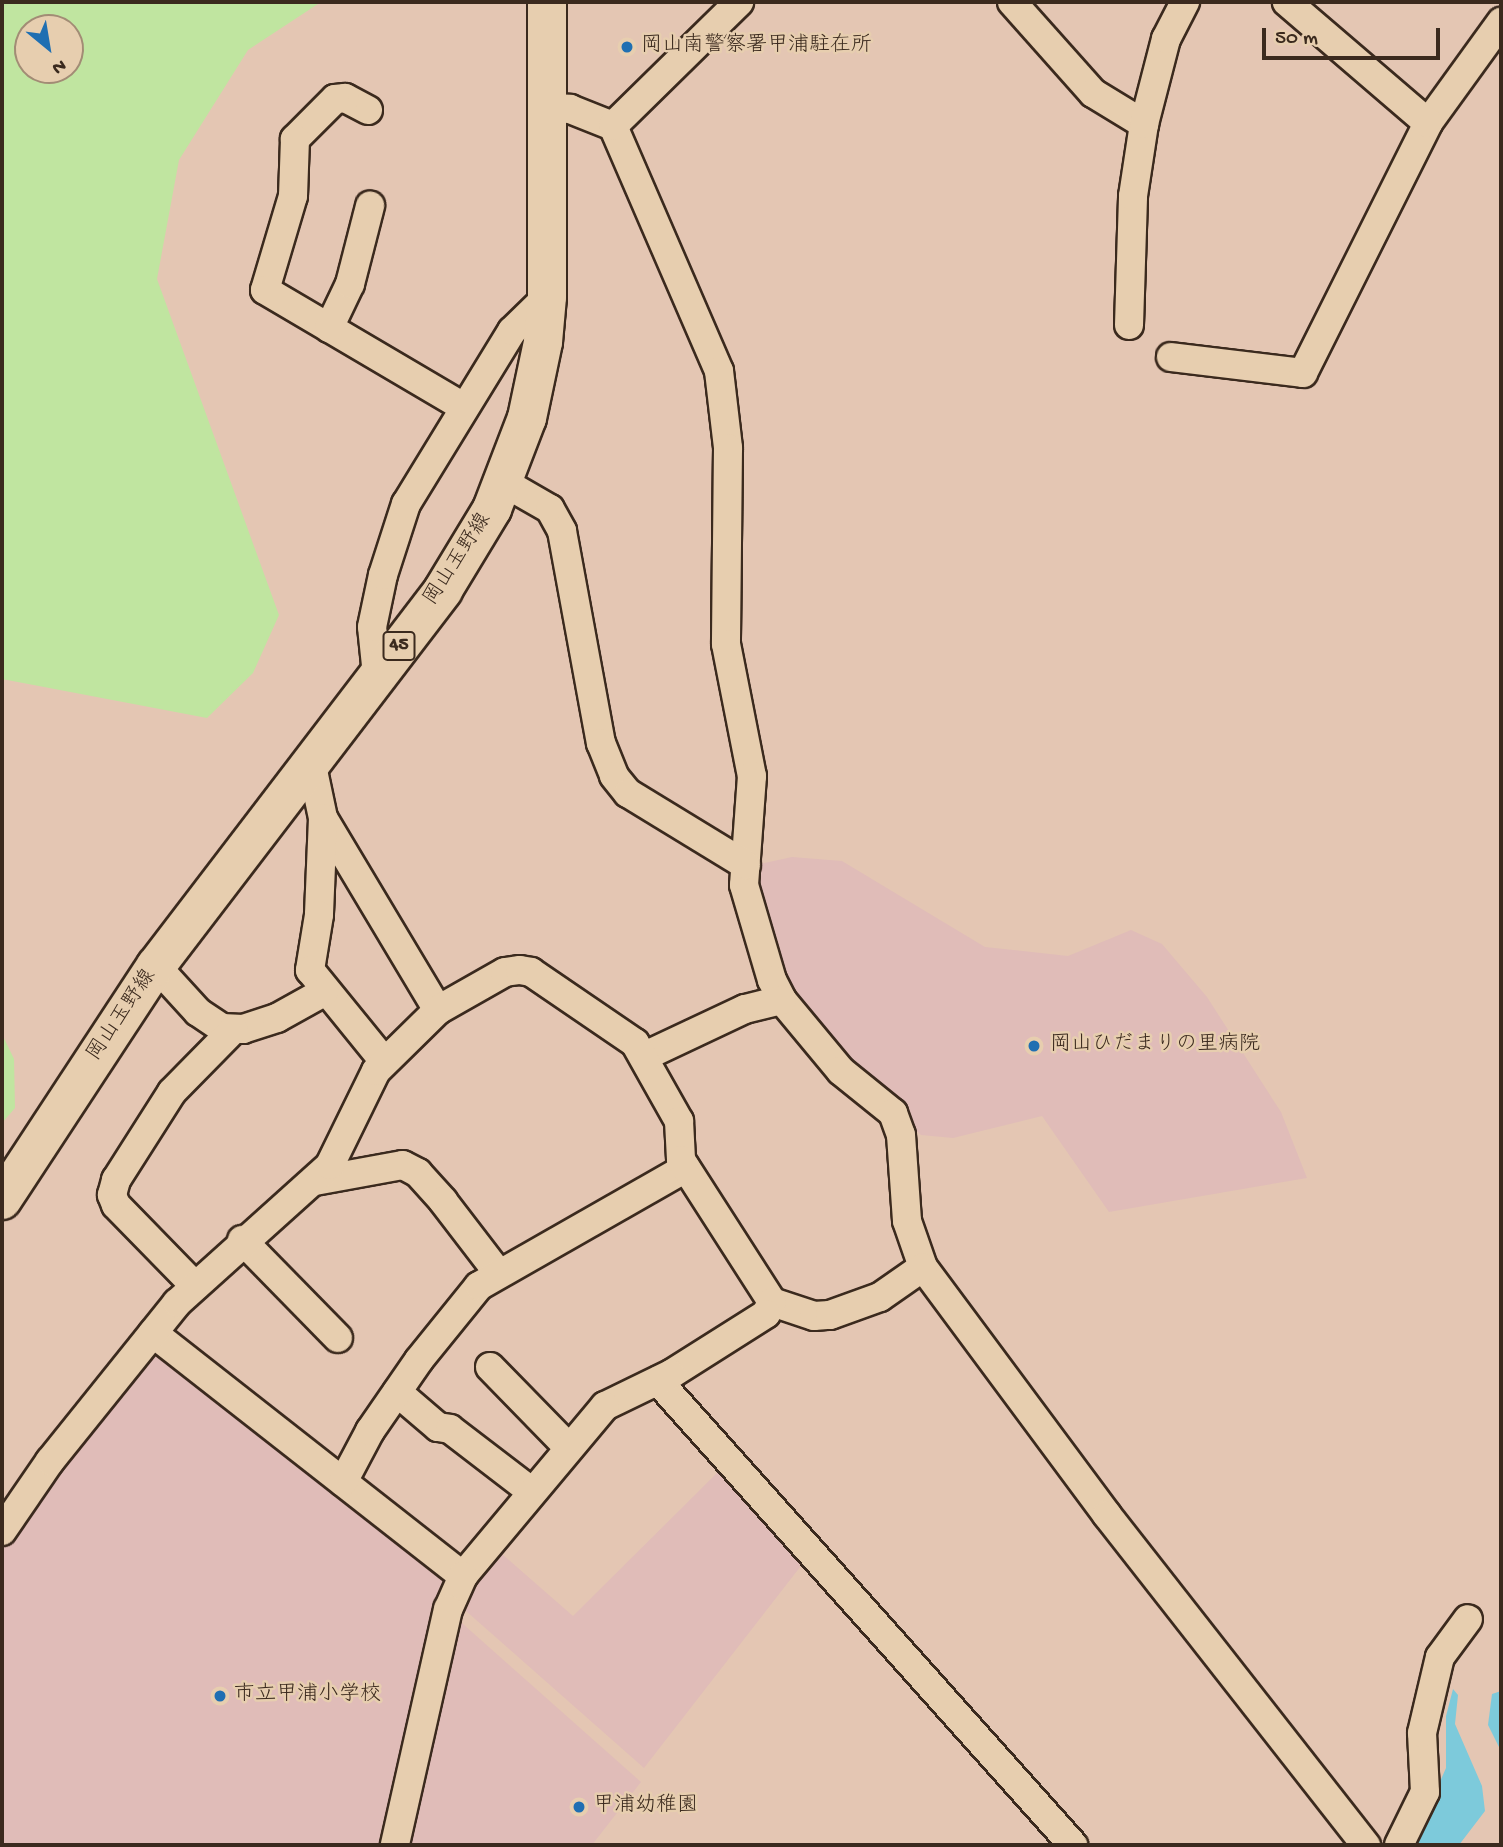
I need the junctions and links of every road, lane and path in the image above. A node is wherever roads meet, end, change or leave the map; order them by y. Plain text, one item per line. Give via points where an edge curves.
1 (547, 2) edge
2 (739, 2) edge
3 (1012, 2) edge
4 (1185, 2) edge
5 (1287, 2) edge
6 (1501, 22) edge
7 (547, 108) junction
8 (368, 110) dead end
9 (1428, 123) junction
10 (1144, 124) junction
11 (613, 126) junction
12 (370, 206) dead end
13 (547, 297) junction
14 (1129, 325) dead end
15 (328, 328) junction
16 (1171, 357) dead end
17 (464, 407) junction
18 (503, 482) junction
19 (377, 675) junction
20 (311, 761) junction
21 (323, 818) junction
22 (746, 865) junction
23 (156, 966) junction
24 (324, 992) junction
25 (782, 1000) junction
26 (438, 1010) junction
27 (234, 1029) junction
28 (645, 1056) junction
29 (384, 1061) junction
30 (686, 1168) junction
31 (315, 1181) junction
32 (2, 1200) edge
33 (242, 1240) junction
34 (923, 1267) junction
35 (499, 1274) junction
36 (195, 1286) junction
37 (772, 1302) junction
38 (153, 1334) junction
39 (338, 1338) dead end
40 (490, 1367) dead end
41 (658, 1381) junction
42 (397, 1392) junction
43 (569, 1448) junction
44 (344, 1482) junction
45 (532, 1492) junction
46 (2, 1531) edge
47 (463, 1576) junction
48 (1468, 1619) dead end
49 (395, 1845) edge
50 (1073, 1845) edge
51 (1366, 1845) edge
52 (1399, 1845) edge

1 - 7 main road, 岡山玉野線 / 45
2 - 11 street
3 - 10 street via 1093,93
4 - 10 street via 1166,39
5 - 9 street
6 - 9 street
7 - 11 street via 570,109
7 - 13 main road, 岡山玉野線 / 45
8 - 15 street via 345,98 335,99 295,139 293,196 265,290
9 - 16 street via 1303,373
10 - 14 street via 1133,196
11 - 22 street via 719,371 728,448 726,644 752,776
12 - 15 street via 349,284
13 - 17 street via 512,331
13 - 18 main road, 岡山玉野線 / 45 via 537,379
15 - 17 street
17 - 19 street via 406,504 372,627
18 - 19 main road, 岡山玉野線 / 45 via 456,569
18 - 22 street via 550,509 562,531 601,743 614,776 628,793
19 - 20 main road, 岡山玉野線 / 45
20 - 21 street
20 - 23 main road, 岡山玉野線 / 45
21 - 24 street via 310,970
21 - 26 street
22 - 25 street via 744,885
23 - 27 street via 198,1012 222,1028
23 - 32 main road, 岡山玉野線 / 45
24 - 27 street via 276,1018
24 - 29 street
25 - 28 street via 744,1009
25 - 34 street via 841,1071 893,1113 901,1135 908,1221
26 - 28 street via 505,972 531,972 622,1033
26 - 29 street
27 - 36 street via 172,1092 116,1180 112,1195 116,1205
28 - 30 street via 679,1121 678,1151
29 - 31 street via 352,1127
30 - 35 street
30 - 37 street
31 - 33 street
31 - 35 street via 403,1165 418,1173 443,1201
33 - 36 street
33 - 39 street
34 - 37 street via 880,1297 830,1315 814,1316
34 - 51 street via 1107,1514
35 - 42 street via 479,1286
36 - 38 street
37 - 41 street via 766,1314
38 - 44 street
38 - 46 street via 50,1461
40 - 43 street
41 - 43 street via 615,1398
41 - 50 street
42 - 44 street via 369,1431
42 - 45 street via 438,1427 450,1429
43 - 45 street
44 - 47 street
45 - 47 street
47 - 49 street via 448,1609
48 - 52 street via 1440,1657 1422,1733 1425,1792

